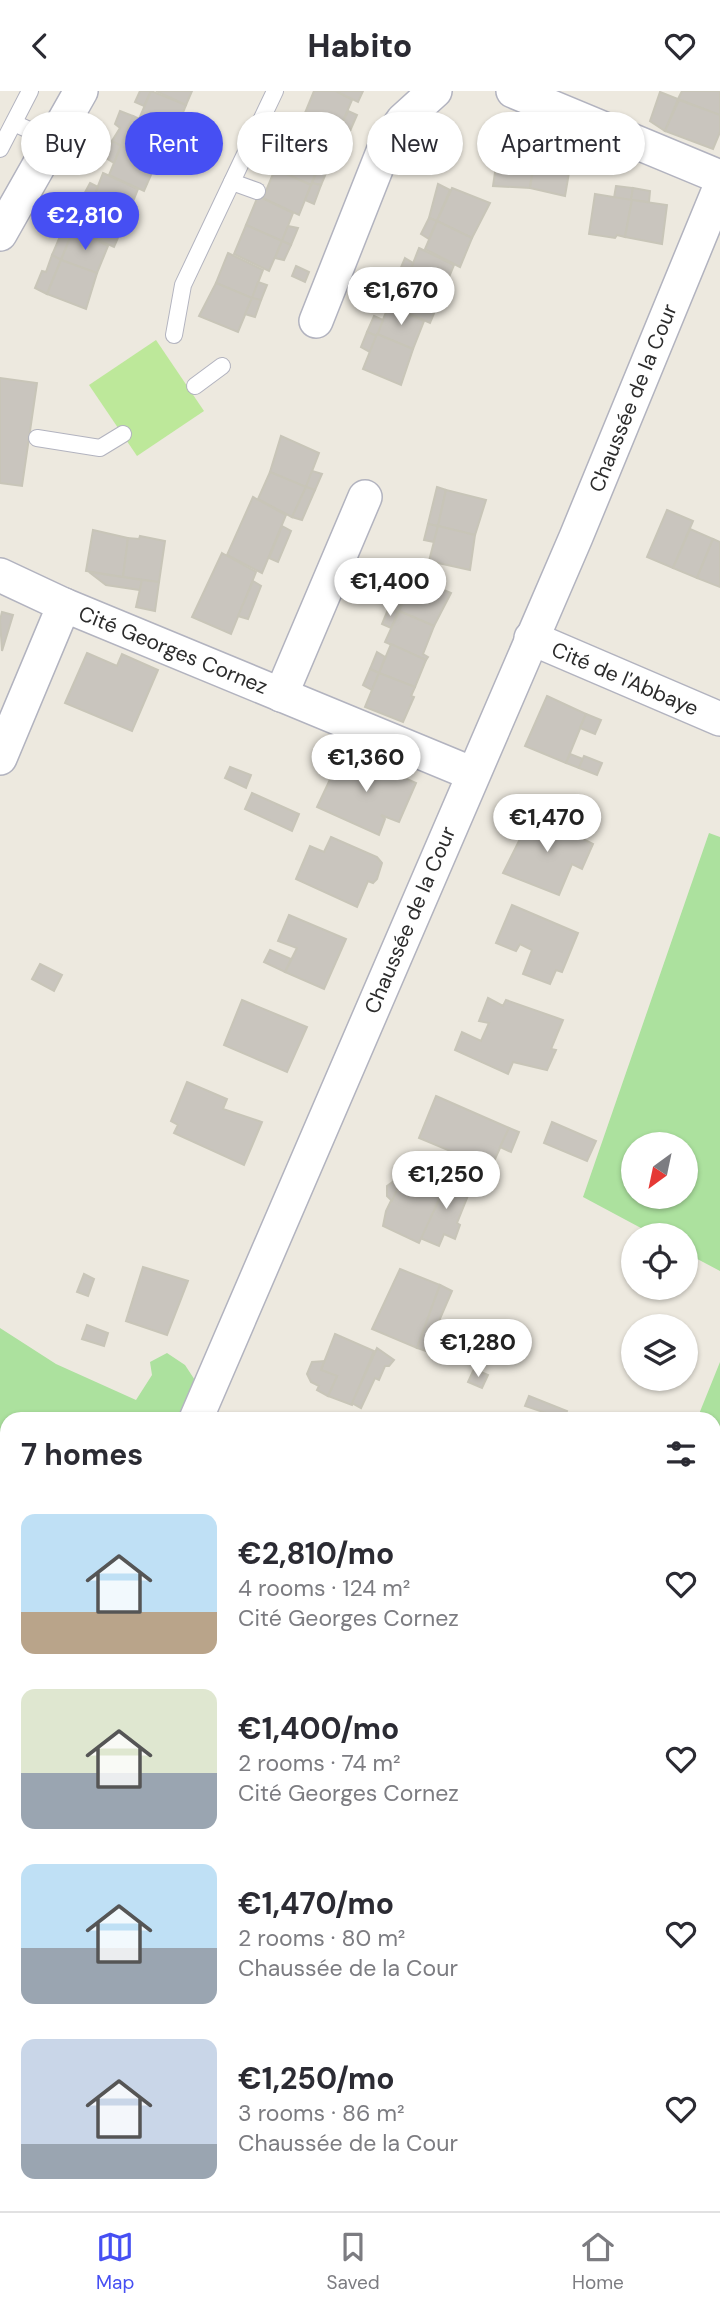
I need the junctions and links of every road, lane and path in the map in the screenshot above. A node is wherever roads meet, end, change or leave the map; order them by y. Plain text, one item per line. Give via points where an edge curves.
1 (30, 91) edge
2 (81, 91) edge
3 (275, 91) edge
4 (435, 91) edge
5 (513, 91) edge
6 (265, 112) edge
7 (7, 128) edge
8 (0, 149) edge
9 (237, 171) edge
10 (720, 177) edge
11 (232, 182) junction
12 (720, 187) edge
13 (257, 191) dead end
14 (0, 234) edge
15 (316, 321) dead end
16 (174, 335) dead end
17 (222, 366) dead end
18 (195, 386) dead end
19 (123, 433) dead end
20 (37, 438) dead end
21 (365, 497) dead end
22 (0, 575) edge
23 (65, 605) junction
24 (530, 638) junction
25 (281, 695) junction
26 (720, 719) edge
27 (0, 758) edge
28 (473, 774) junction
29 (199, 1412) edge

1 - 7 lane
2 - 14 street
3 - 6 lane
4 - 15 street via 403,120 386,144
5 - 10 street
7 - 8 lane
9 - 11 lane
11 - 13 lane
11 - 16 lane via 183,285
12 - 24 street, Chaussée de la Cour
17 - 18 lane
19 - 20 lane via 100,448
21 - 25 street, Cité Georges Cornez
22 - 23 street, Cité Georges Cornez
23 - 25 street, Cité Georges Cornez
23 - 27 street, Cité Georges Cornez
24 - 26 street, Cité de l'Abbaye
24 - 28 street, Chaussée de la Cour
25 - 28 street, Cité Georges Cornez
28 - 29 street, Chaussée de la Cour

